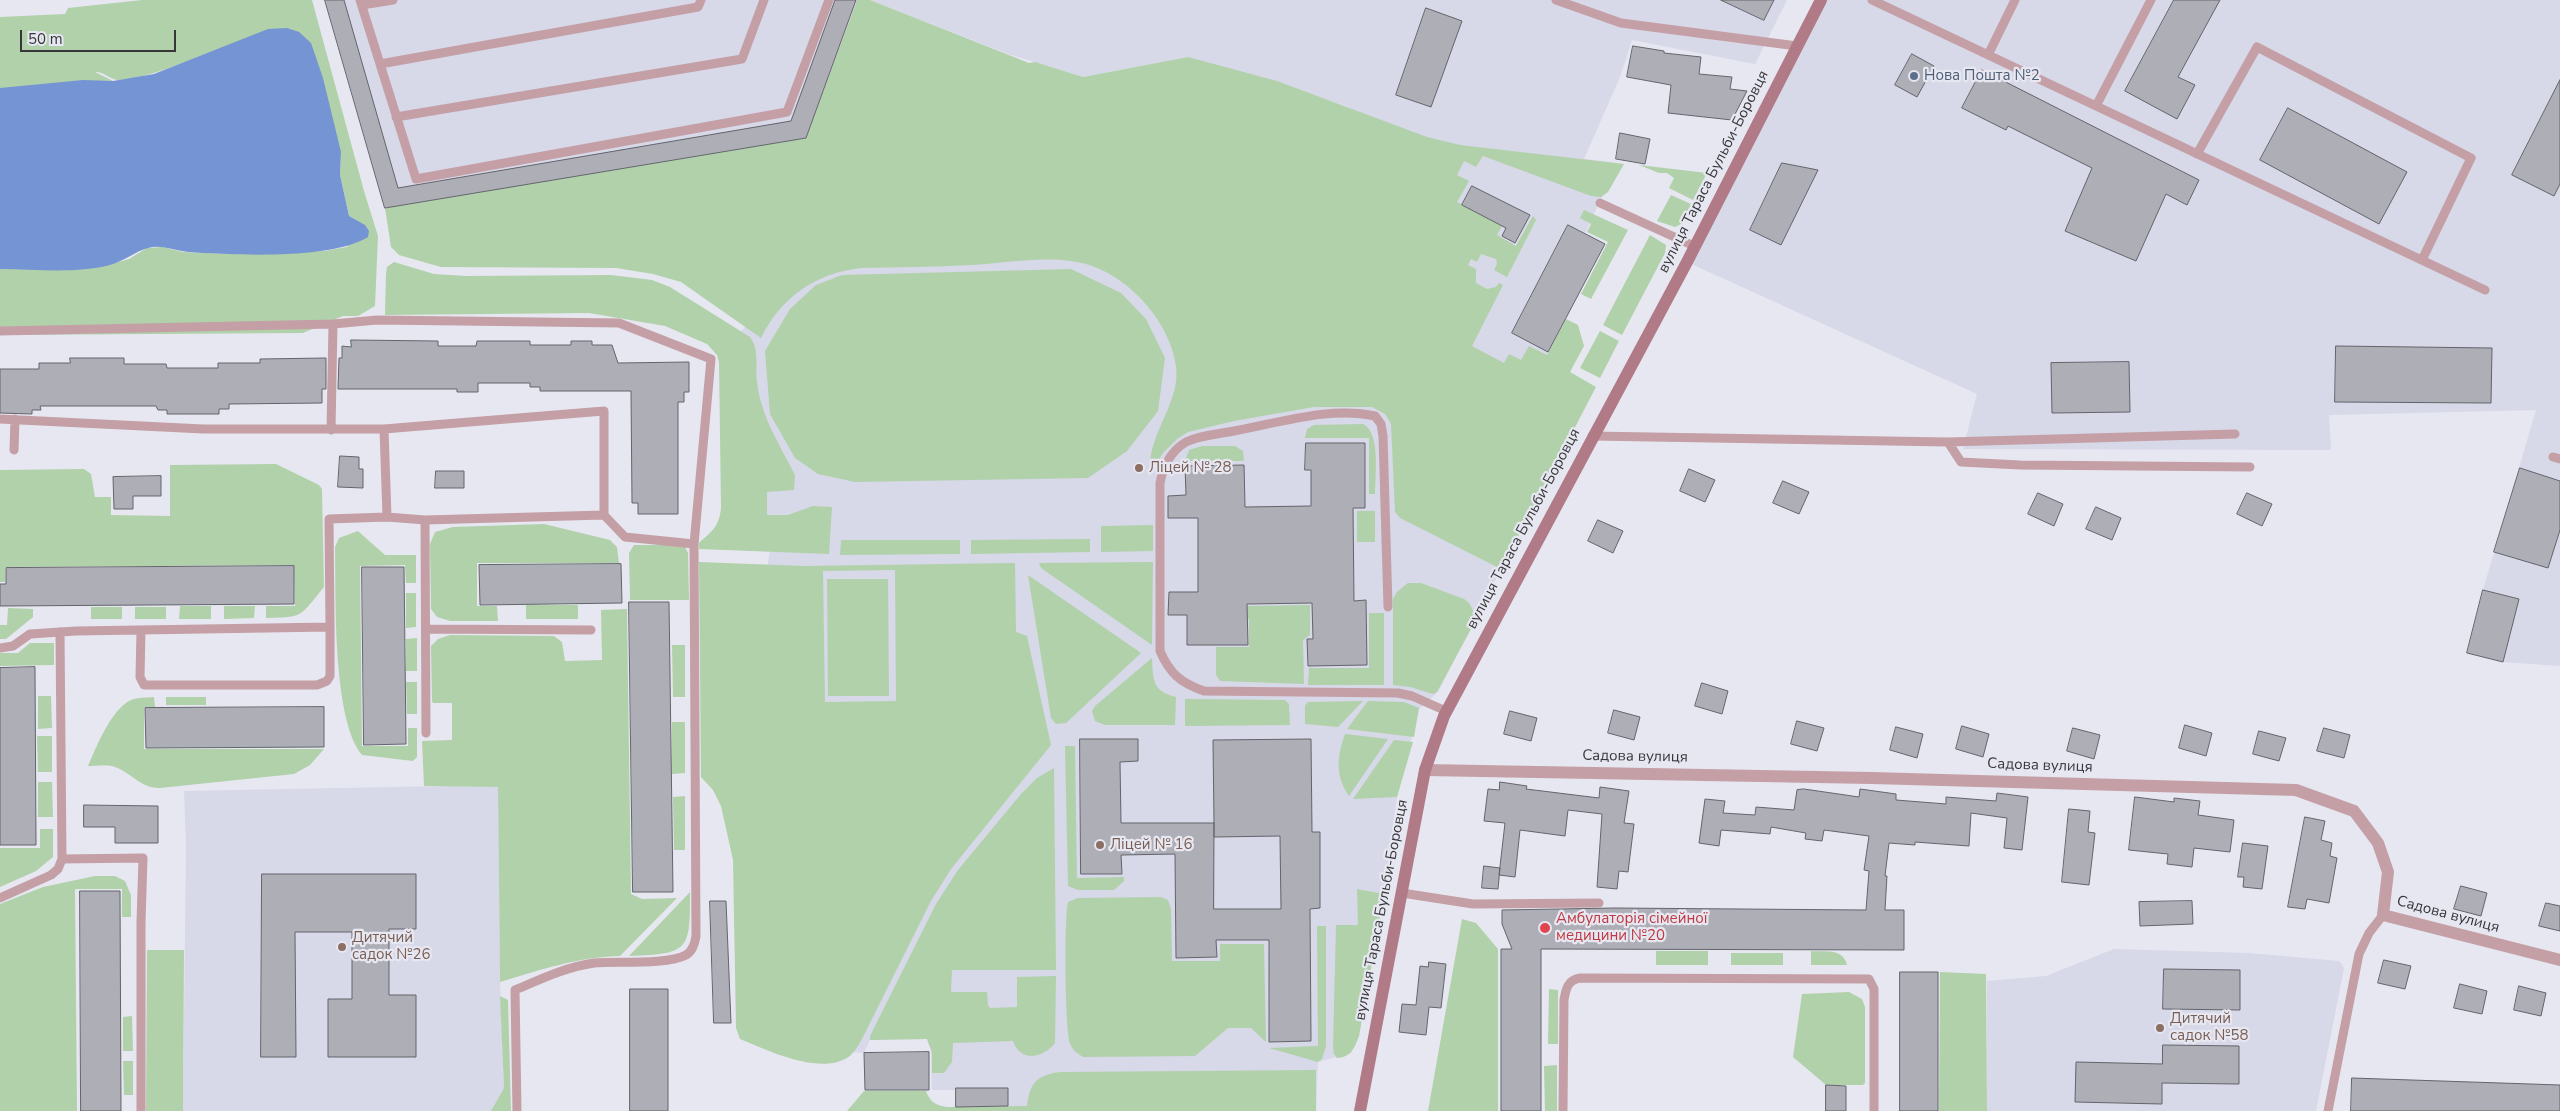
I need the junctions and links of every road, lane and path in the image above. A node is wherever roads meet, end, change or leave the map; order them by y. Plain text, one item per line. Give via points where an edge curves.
1 (393, 0) edge
2 (700, 0) edge
3 (764, 0) edge
4 (828, 0) edge
5 (1556, 0) edge
6 (1821, 0) edge
7 (1872, 0) edge
8 (2015, 0) edge
9 (2151, 0) edge
10 (361, 3) edge
11 (1797, 46) junction
12 (1988, 55) junction
13 (380, 64) junction
14 (2096, 106) junction
15 (396, 117) junction
16 (2197, 154) junction
17 (1600, 203) dead end
18 (1694, 246) junction
19 (2422, 260) junction
20 (2485, 290) dead end
21 (332, 324) junction
22 (0, 331) edge
23 (14, 419) junction
24 (0, 420) edge
25 (331, 430) junction
26 (384, 430) junction
27 (2235, 434) dead end
28 (1592, 436) junction
29 (1948, 442) junction
30 (14, 450) dead end
31 (2250, 467) dead end
32 (604, 515) junction
33 (387, 517) junction
34 (425, 520) junction
35 (694, 544) junction
36 (1388, 607) dead end
37 (330, 627) junction
38 (141, 630) junction
39 (426, 630) junction
40 (591, 630) dead end
41 (60, 632) junction
42 (0, 648) edge
43 (1446, 711) junction
44 (426, 733) dead end
45 (1425, 770) junction
46 (62, 860) junction
47 (1402, 893) junction
48 (0, 898) edge
49 (1599, 903) dead end
50 (2383, 915) junction
51 (2560, 960) edge
52 (141, 1111) edge
53 (517, 1111) edge
54 (1360, 1111) edge
55 (1564, 1111) edge
56 (1874, 1111) edge
57 (2328, 1111) edge

1 - 10 lane
2 - 13 lane via 698,7
3 - 15 lane via 742,59
4 - 15 lane via 787,112 416,179
5 - 11 lane via 1621,24
6 - 11 street, вулиця Тараса Бульби-Боровця
7 - 12 lane
8 - 12 lane
9 - 14 lane
10 - 13 lane
11 - 18 street, вулиця Тараса Бульби-Боровця
12 - 14 lane
13 - 15 lane
14 - 16 lane
16 - 19 lane
16 - 19 lane via 2257,47 2471,158
17 - 18 lane
18 - 28 street, вулиця Тараса Бульби-Боровця
19 - 20 lane
21 - 22 lane
21 - 25 lane
21 - 35 lane via 377,320 619,323 711,359
23 - 24 lane
23 - 25 lane via 203,429
23 - 30 lane
25 - 26 lane
26 - 32 lane via 604,411
26 - 33 lane
27 - 29 lane
28 - 29 lane
28 - 43 street, вулиця Тараса Бульби-Боровця
29 - 31 lane via 1960,462
32 - 34 lane
32 - 35 lane via 625,537
33 - 34 lane
33 - 37 lane via 329,519
34 - 39 lane
35 - 53 lane via 694,944 685,955 676,958 570,968 515,990
36 - 43 lane via 1383,436 1381,424 1375,416 1323,415 1197,438 1186,442 1170,458 1160,483 1160,651 1173,675 1189,686 1204,690 1404,694
37 - 38 lane
37 - 38 lane via 330,676 317,685 144,685 140,678
38 - 41 lane
39 - 40 lane
39 - 44 lane
41 - 42 lane via 30,634 13,646
41 - 46 lane
43 - 45 street, вулиця Тараса Бульби-Боровця
45 - 47 street, вулиця Тараса Бульби-Боровця
45 - 50 street, Садова вулиця via 2296,790 2354,810 2378,843 2388,872
46 - 48 lane via 50,875
46 - 52 lane via 143,858
47 - 49 lane via 1473,904
47 - 54 street, вулиця Тараса Бульби-Боровця
50 - 51 street, Садова вулиця
50 - 57 lane via 2359,954
55 - 56 lane via 1564,1000 1568,984 1580,978 1870,979 1874,989

